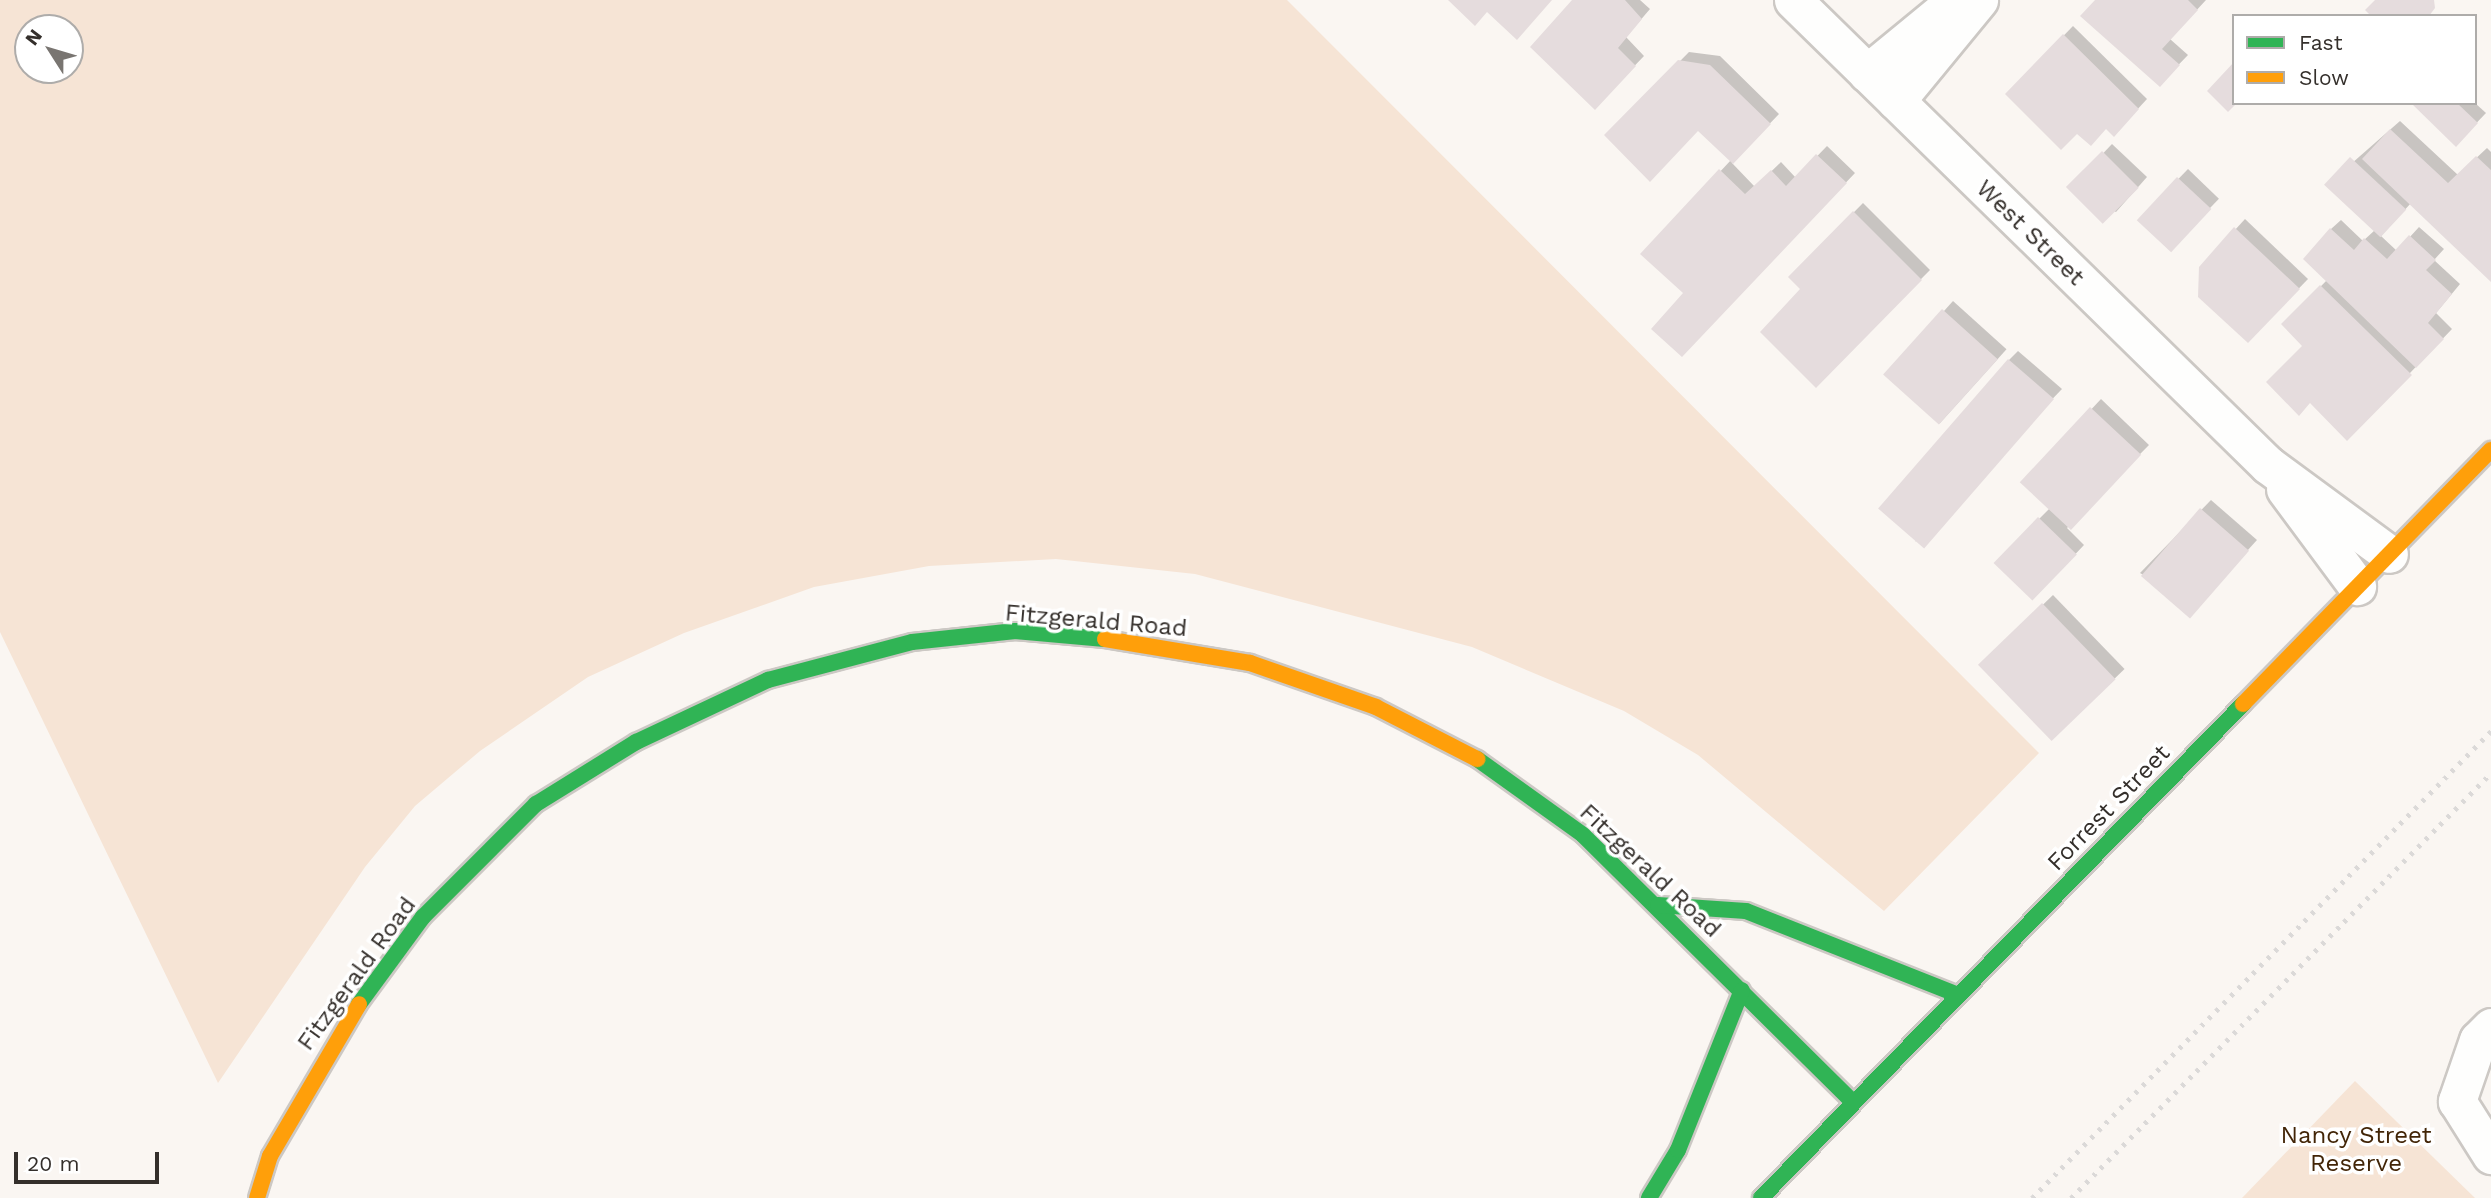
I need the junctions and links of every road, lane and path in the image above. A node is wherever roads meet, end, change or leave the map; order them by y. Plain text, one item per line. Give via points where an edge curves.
1 (1793, 0) edge
2 (1956, 0) edge
3 (1979, 0) edge
4 (1867, 73) junction
5 (1896, 101) junction
6 (2491, 450) edge
7 (2268, 466) junction
8 (2389, 554) junction
9 (2357, 586) junction
10 (1658, 905) junction
11 (1742, 990) junction
12 (1958, 995) junction
13 (2491, 1027) edge
14 (1853, 1102) junction
15 (2491, 1155) edge
16 (257, 1198) edge
17 (1649, 1198) edge
18 (1761, 1198) edge

1 - 4 street, West Street
2 - 4 street
3 - 5 street
4 - 5 street, West Street
5 - 7 street, West Street
6 - 8 street, Forrest Street
7 - 8 street, West Street
7 - 9 street, West Street
8 - 9 street, Forrest Street
9 - 12 street, Forrest Street
10 - 11 street, Fitzgerald Road
10 - 12 street via 1746,911
10 - 16 street, Fitzgerald Road via 1583,835 1466,751 1376,707 1275,671 1144,643 1015,631 912,642 768,680 636,742 536,804 423,917 333,1040 270,1156
11 - 14 street, Fitzgerald Road
11 - 17 street via 1678,1150
12 - 14 street, Forrest Street
13 - 15 street via 2478,1040 2458,1101
14 - 18 street, Forrest Street

